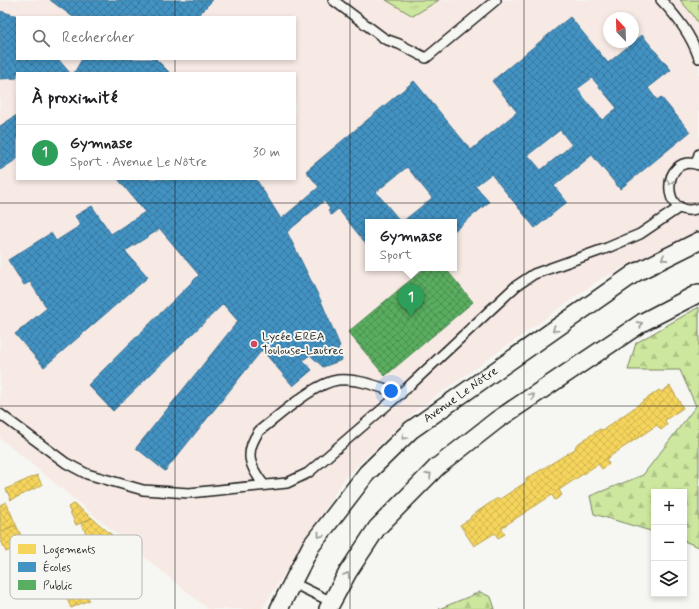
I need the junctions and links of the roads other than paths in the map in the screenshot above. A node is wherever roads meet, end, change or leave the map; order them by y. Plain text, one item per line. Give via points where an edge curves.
1 (333, 0) edge
2 (496, 0) edge
3 (661, 0) edge
4 (699, 58) edge
5 (699, 154) edge
6 (697, 165) edge
7 (680, 206) junction
8 (699, 208) edge
9 (699, 241) edge
10 (699, 293) edge
11 (401, 394) junction
12 (0, 414) edge
13 (264, 485) junction
14 (293, 583) junction
15 (330, 605) edge
16 (279, 609) edge

1 - 2 lane via 385,39 426,58
3 - 4 lane via 681,23
5 - 6 lane
6 -> 7 lane via 682,166 671,175 670,196
7 - 8 lane via 687,209
7 - 11 lane via 640,234 534,274 516,286
9 -> 14 street, Avenue Le Nôtre via 635,273 411,430 367,473 311,546
15 -> 10 street via 377,528 437,467 497,420 643,322
11 - 13 lane via 308,473 287,484
11 - 13 lane via 365,383 339,380 322,384 259,431 253,440 250,464
12 - 13 lane via 66,463 87,474 144,490 189,493
14 - 15 lane
14 - 16 street, Avenue Le Nôtre

